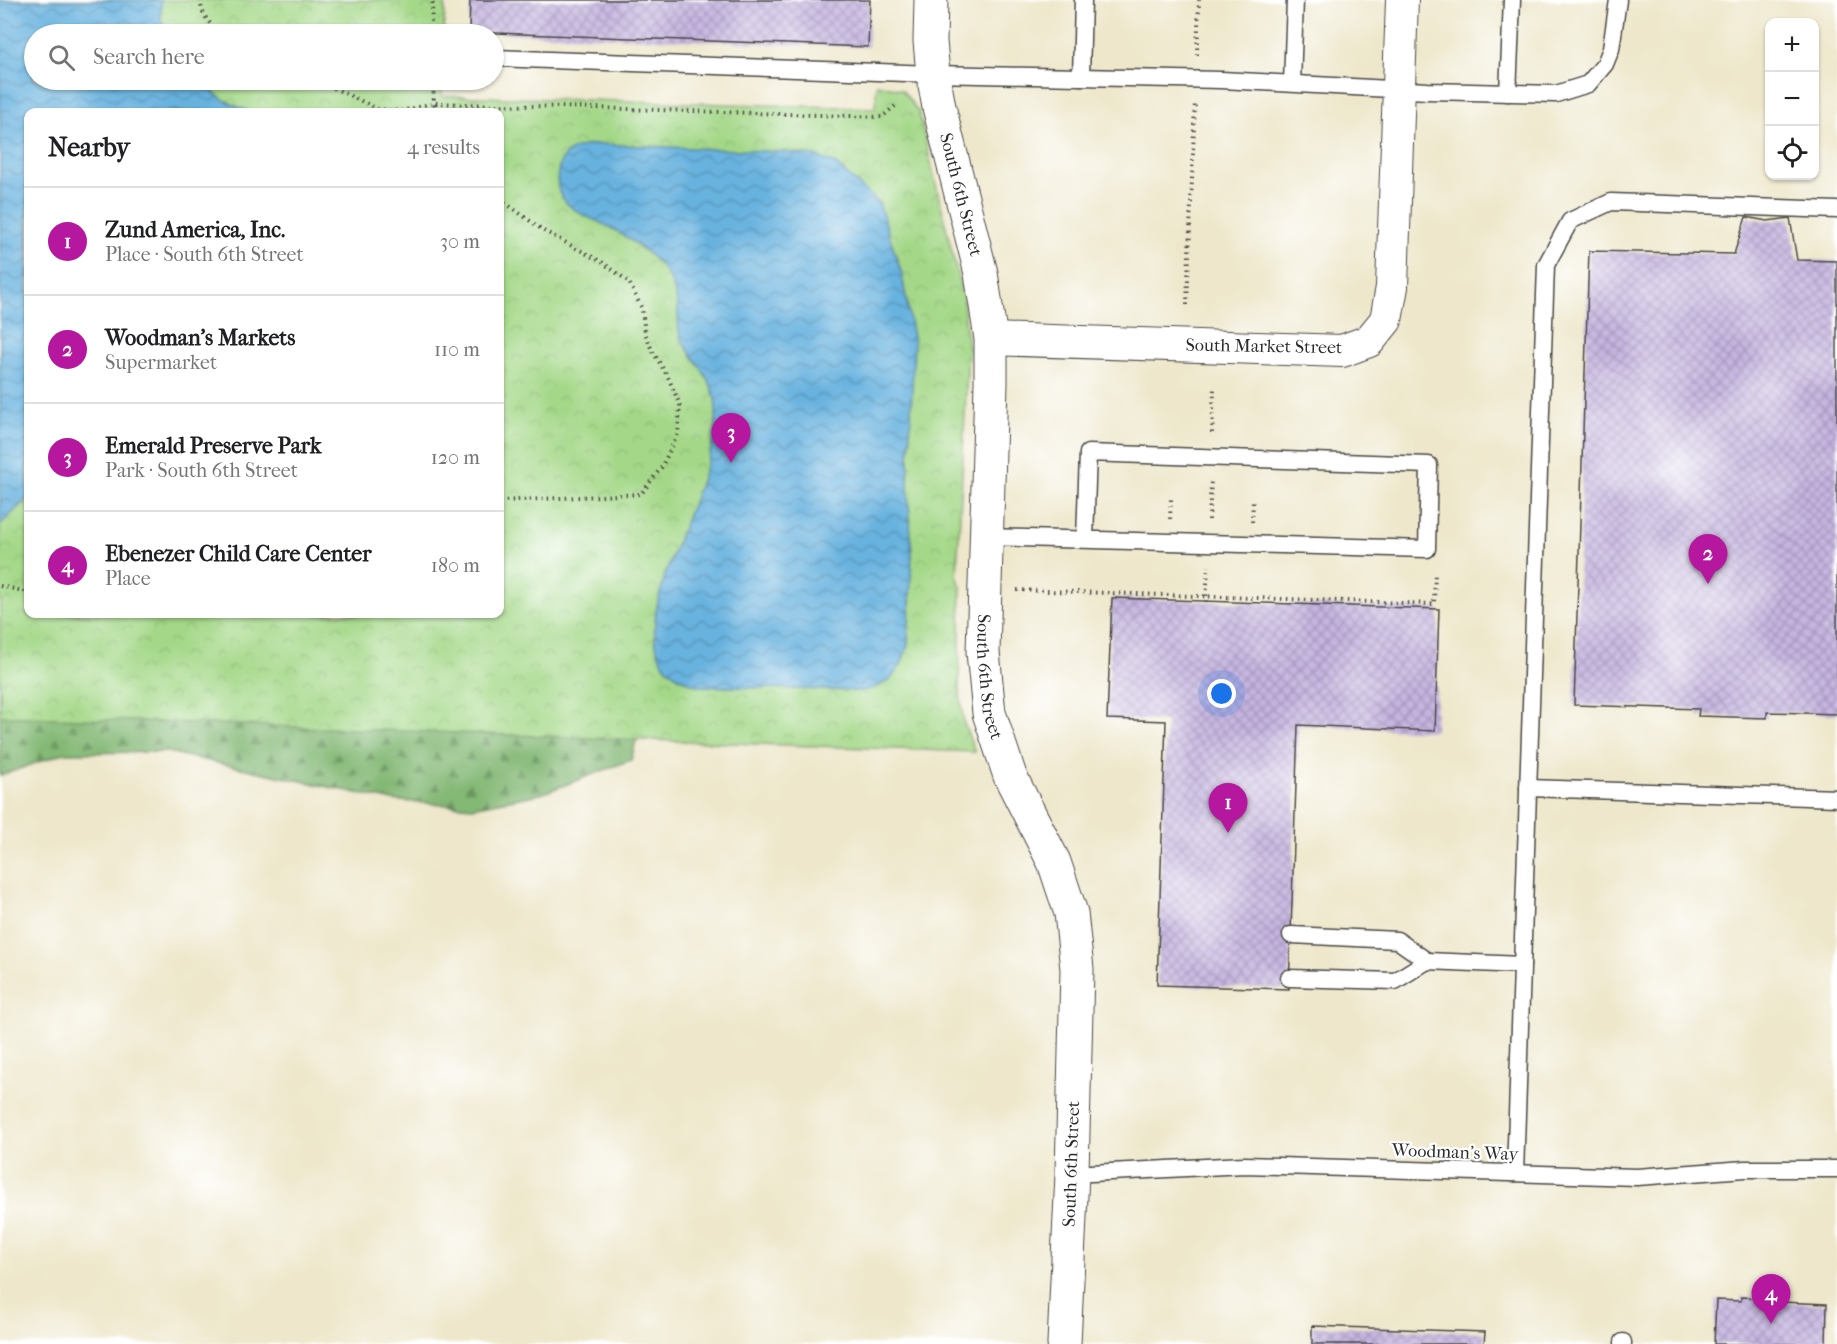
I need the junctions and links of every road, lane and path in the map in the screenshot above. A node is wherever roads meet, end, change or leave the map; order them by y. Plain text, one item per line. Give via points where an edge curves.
1 (201, 0) edge
2 (434, 0) edge
3 (931, 0) edge
4 (1083, 0) edge
5 (1200, 0) edge
6 (1295, 0) edge
7 (1402, 0) edge
8 (1512, 0) edge
9 (1618, 0) edge
10 (211, 24) edge
11 (431, 24) edge
12 (504, 58) edge
13 (933, 74) junction
14 (1080, 77) junction
15 (1196, 80) junction
16 (1292, 83) junction
17 (1398, 88) junction
18 (338, 90) edge
19 (433, 90) edge
20 (1508, 93) junction
21 (434, 103) junction
22 (895, 106) dead end
23 (376, 108) edge
24 (413, 108) edge
25 (436, 108) edge
26 (504, 202) edge
27 (1837, 210) edge
28 (1187, 305) dead end
29 (991, 339) junction
30 (1214, 389) dead end
31 (1211, 458) junction
32 (504, 501) edge
33 (986, 537) junction
34 (1085, 539) junction
35 (1208, 543) junction
36 (1427, 549) junction
37 (0, 586) edge
38 (1017, 590) dead end
39 (24, 591) edge
40 (1206, 596) junction
41 (1206, 602) dead end
42 (1434, 604) junction
43 (1434, 609) dead end
44 (1528, 788) junction
45 (1837, 798) edge
46 (1291, 935) dead end
47 (1426, 961) junction
48 (1522, 965) junction
49 (1289, 978) dead end
50 (1837, 1169) edge
51 (1515, 1173) junction
52 (1072, 1174) junction
53 (1064, 1344) edge

1 - 10 path
2 - 11 path
3 - 13 street, South 6th Street
4 - 14 lane
5 - 15 path
6 - 16 lane
7 - 17 street, South Market Street
8 - 20 lane
9 - 20 lane via 1611,49 1605,64 1588,84 1556,94
12 - 13 lane
13 - 14 lane
13 - 29 street, South 6th Street via 981,273
14 - 15 lane
15 - 16 lane
15 - 28 path
16 - 17 lane
17 - 20 lane
17 - 29 street, South Market Street via 1392,287 1386,320 1369,341 1342,351
18 - 23 path
19 - 21 path
21 - 22 path via 882,117
21 - 24 path
21 - 25 path
26 - 32 path via 629,282 642,309 652,350 680,405 678,434 641,494
27 - 44 lane via 1611,202 1570,221 1546,265
29 - 33 street, South 6th Street
30 - 31 path
31 - 34 lane via 1089,453
31 - 35 path
31 - 36 lane via 1429,465
33 - 34 lane
33 - 52 street, South 6th Street via 983,652 989,714 1010,776 1054,862 1071,913 1077,969
34 - 35 lane
35 - 36 lane
35 - 40 path
36 - 42 path via 1435,570
37 - 39 path
38 - 40 path
40 - 41 path
40 - 42 path
42 - 43 path
44 - 45 lane
44 - 48 lane
46 - 47 lane via 1396,939
47 - 48 lane
47 - 49 lane via 1395,981
48 - 51 lane
50 - 51 lane, Woodman's Way via 1745,1169 1638,1177
51 - 52 lane, Woodman's Way via 1244,1165
52 - 53 street, South 6th Street

